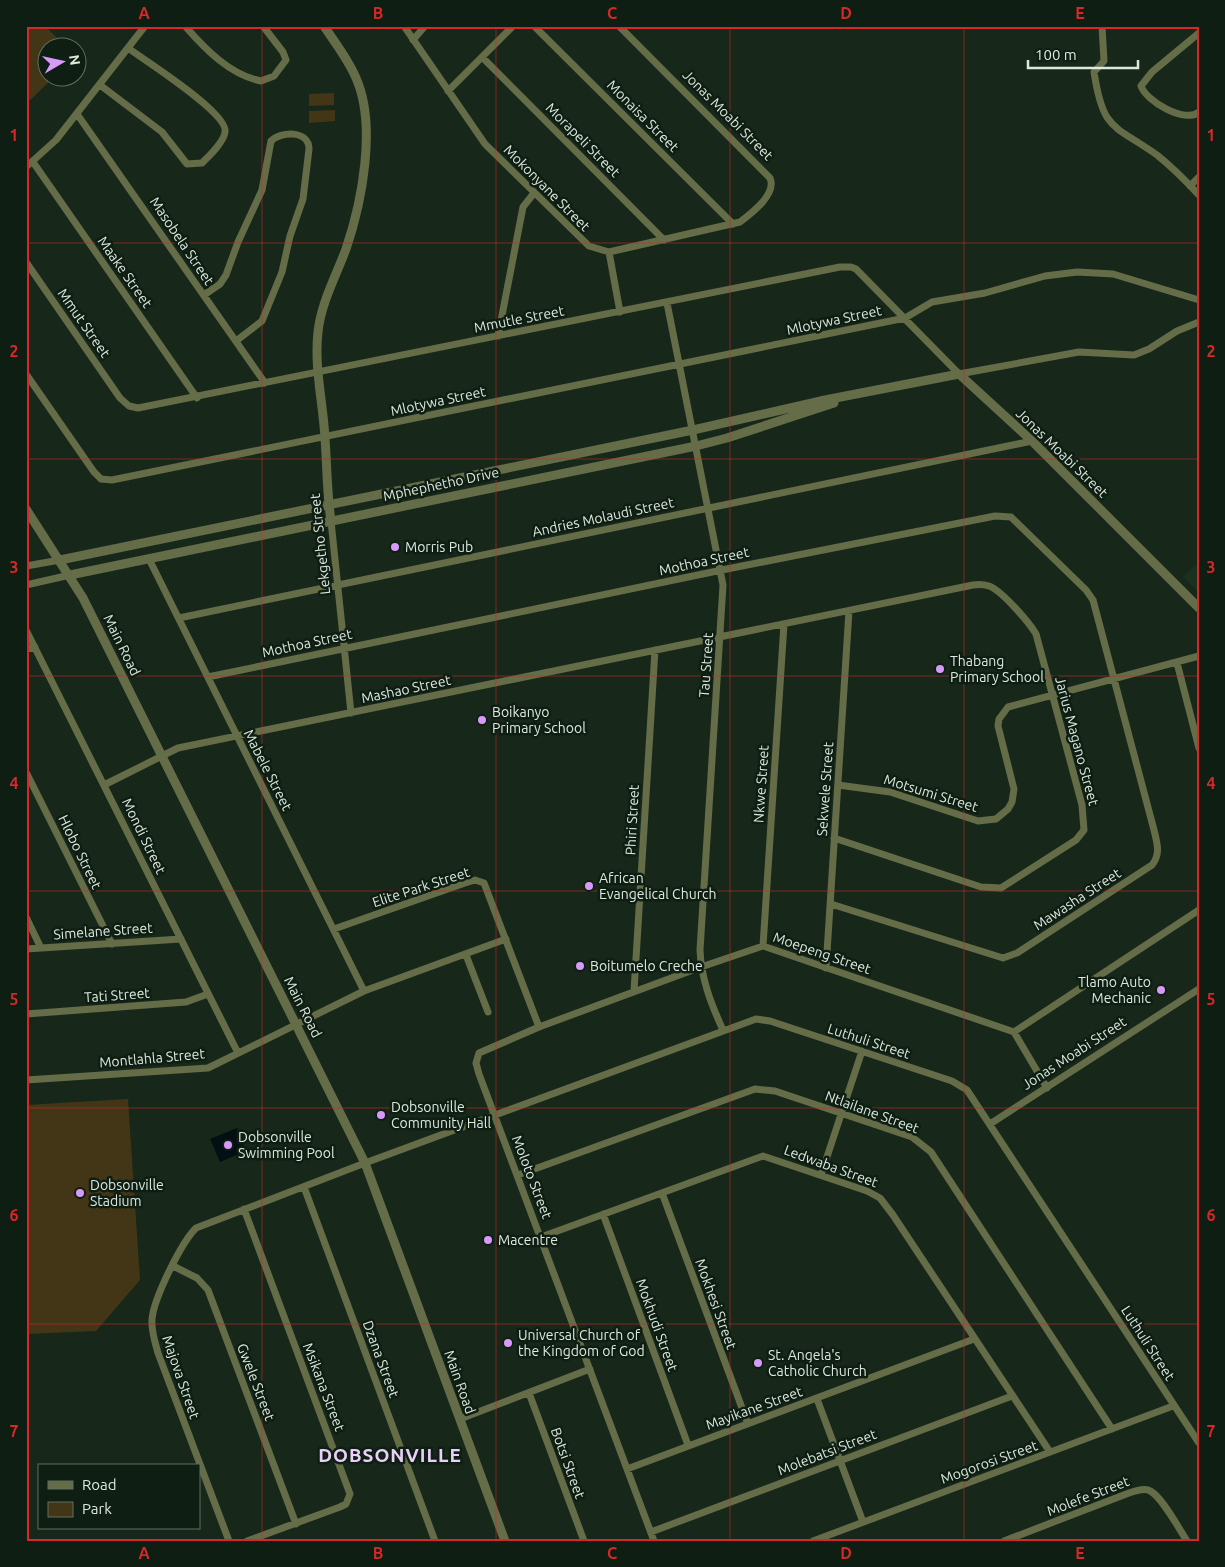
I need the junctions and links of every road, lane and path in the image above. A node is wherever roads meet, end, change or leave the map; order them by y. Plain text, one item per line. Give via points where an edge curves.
1 (145, 26) edge
2 (185, 26) edge
3 (263, 26) edge
4 (324, 26) edge
5 (404, 26) edge
6 (425, 26) edge
7 (513, 26) edge
8 (534, 26) edge
9 (620, 26) edge
10 (1102, 26) edge
11 (1198, 34) edge
12 (413, 40) junction
13 (128, 48) junction
14 (483, 58) junction
15 (100, 85) junction
16 (448, 91) junction
17 (1199, 112) edge
18 (78, 114) junction
19 (34, 162) junction
20 (26, 167) edge
21 (1199, 177) edge
22 (1190, 186) junction
23 (534, 193) junction
24 (1199, 195) edge
25 (733, 224) junction
26 (664, 240) junction
27 (609, 252) junction
28 (26, 262) edge
29 (204, 295) junction
30 (1199, 300) edge
31 (667, 303) junction
32 (620, 312) junction
33 (905, 318) junction
34 (1199, 322) edge
35 (498, 336) junction
36 (236, 341) junction
37 (679, 364) junction
38 (318, 373) junction
39 (26, 374) edge
40 (959, 374) junction
41 (265, 383) junction
42 (858, 395) junction
43 (120, 398) joint
44 (197, 398) junction
45 (693, 430) junction
46 (325, 437) junction
47 (1032, 441) junction
48 (696, 446) junction
49 (329, 504) junction
50 (709, 508) junction
51 (26, 509) edge
52 (331, 521) junction
53 (149, 559) junction
54 (60, 560) junction
55 (26, 566) edge
56 (722, 570) junction
57 (70, 575) junction
58 (338, 584) junction
59 (26, 585) edge
60 (1199, 608) edge
61 (849, 611) junction
62 (179, 618) junction
63 (784, 624) junction
64 (26, 630) edge
65 (720, 636) junction
66 (35, 647) junction
67 (344, 648) junction
68 (26, 649) edge
69 (655, 650) junction
70 (1199, 656) edge
71 (1177, 663) junction
72 (208, 677) junction
73 (1114, 679) junction
74 (1052, 695) junction
75 (351, 713) junction
76 (237, 737) junction
77 (1199, 748) edge
78 (162, 756) junction
79 (26, 772) edge
80 (104, 785) junction
81 (838, 786) junction
82 (834, 838) junction
83 (831, 904) junction
84 (1199, 910) edge
85 (26, 917) edge
86 (334, 930) junction
87 (181, 939) junction
88 (506, 940) junction
89 (112, 944) junction
90 (763, 946) junction
91 (41, 948) junction
92 (26, 949) edge
93 (466, 955) junction
94 (701, 967) junction
95 (826, 968) junction
96 (1199, 989) edge
97 (364, 991) junction
98 (634, 991) junction
99 (208, 994) junction
100 (488, 1012) dead end
101 (26, 1014) edge
102 (296, 1023) junction
103 (539, 1026) junction
104 (723, 1030) junction
105 (1014, 1032) junction
106 (484, 1050) joint
107 (862, 1051) junction
108 (238, 1053) junction
109 (26, 1080) edge
110 (1047, 1088) junction
111 (841, 1113) junction
112 (495, 1115) junction
113 (990, 1124) junction
114 (365, 1162) junction
115 (518, 1175) junction
116 (822, 1175) junction
117 (304, 1187) junction
118 (662, 1193) junction
119 (244, 1209) junction
120 (603, 1214) junction
121 (541, 1237) junction
122 (173, 1266) junction
123 (974, 1340) junction
124 (590, 1369) junction
125 (529, 1393) junction
126 (1012, 1396) junction
127 (817, 1399) junction
128 (1173, 1406) junction
129 (460, 1420) junction
130 (748, 1424) junction
131 (1112, 1429) junction
132 (1199, 1443) edge
133 (688, 1445) junction
134 (1050, 1452) junction
135 (841, 1460) junction
136 (627, 1469) junction
137 (863, 1522) junction
138 (296, 1524) junction
139 (651, 1532) junction
140 (830, 1538) edge
141 (229, 1541) edge
142 (247, 1541) edge
143 (435, 1541) edge
144 (505, 1541) edge
145 (584, 1541) edge
146 (654, 1541) edge
147 (813, 1541) edge
148 (1004, 1541) edge
149 (1187, 1541) edge

1 - 13 street
2 - 3 street via 225,64 261,81 274,76 286,60
4 - 38 street, Lekgetho Street via 351,67 361,91 366,154 346,248 320,319
5 - 12 street, Mokonyane Street
6 - 12 street
7 - 14 street
8 - 25 street, Monaisa Street
9 - 25 street, Jonas Moabi Street via 770,178 771,189 767,196 750,214
10 - 22 street via 1104,61 1094,72 1104,113 1118,131 1156,154
11 - 17 street via 1152,72 1141,86 1150,98 1178,115 1192,116
12 - 16 street, Mokonyane Street
13 - 15 street
13 - 15 street via 206,105 224,125 222,140 202,163 188,164 162,132
14 - 16 street
14 - 26 street, Morapeli Street
15 - 18 street
16 - 23 street, Mokonyane Street via 485,144
18 - 19 street
18 - 29 street, Masobela Street
19 - 20 street
19 - 44 street, Maake Street
21 - 22 street
22 - 24 street
23 - 27 street, Mokonyane Street via 589,246
23 - 35 street via 523,207
25 - 26 street
26 - 27 street
27 - 32 street
28 - 43 street, Mmut Street
29 - 36 street, Masobela Street
29 - 36 street via 220,284 226,275 262,190 271,141 278,136 304,137 309,144 303,199 282,272 262,321
30 - 33 street, Mlotywa Street via 1113,274 1077,272 1045,276 985,293 932,302
31 - 32 street, Mmutle Street
31 - 33 street, Mmutle Street via 848,266 856,269
31 - 37 street, Tau Street
32 - 35 street, Mmutle Street
33 - 37 street, Mlotywa Street
33 - 40 street, Jonas Moabi Street
34 - 40 street via 1134,355 1079,352
35 - 38 street, Mmutle Street
36 - 41 street, Masobela Street
37 - 45 street, Tau Street
37 - 46 street, Mlotywa Street
38 - 41 street, Mmutle Street
38 - 46 street, Lekgetho Street
39 - 46 street, Mlotywa Street via 94,472 104,480
40 - 42 street, Mphephetho Drive
40 - 47 street, Jonas Moabi Street
41 - 44 street, Mmutle Street
42 - 45 street, Mphephetho Drive
42 - 48 street, Mphephetho Drive
43 - 44 street, Mmutle Street via 129,406 138,408
45 - 48 street, Tau Street
45 - 49 street, Mphephetho Drive
46 - 49 street, Lekgetho Street
47 - 50 street, Andries Molaudi Street
47 - 60 street, Jonas Moabi Street
48 - 50 street, Tau Street
48 - 52 street, Mphephetho Drive
49 - 52 street, Lekgetho Street
49 - 54 street, Mphephetho Drive
50 - 56 street, Tau Street
50 - 58 street, Andries Molaudi Street
51 - 54 street, Main Road
52 - 53 street, Mphephetho Drive
52 - 58 street, Lekgetho Street
53 - 57 street, Mphephetho Drive
53 - 62 street, Mabele Street
54 - 55 street, Mphephetho Drive
54 - 57 street, Main Road
56 - 65 street, Tau Street
56 - 67 street, Mothoa Street
56 - 73 street, Mothoa Street via 1006,515 1019,523 1091,595
57 - 59 street, Mphephetho Drive
57 - 78 street, Main Road
58 - 62 street, Andries Molaudi Street
58 - 67 street, Lekgetho Street
61 - 63 street, Jarius Magano Street
61 - 74 street, Jarius Magano Street via 973,585 988,586 1033,628
61 - 81 street, Sekwele Street
62 - 72 street, Mabele Street
63 - 65 street, Jarius Magano Street
63 - 90 street, Nkwe Street
64 - 66 street, Mondi Street
65 - 69 street, Mashao Street
65 - 94 street, Tau Street
66 - 68 street
66 - 80 street, Mondi Street
67 - 72 street, Mothoa Street
67 - 75 street, Lekgetho Street
69 - 75 street, Mashao Street
69 - 98 street, Phiri Street
70 - 71 street, Motsumi Street
71 - 73 street, Motsumi Street
71 - 77 street
72 - 76 street, Mabele Street
73 - 74 street, Motsumi Street
73 - 83 street, Mawasha Street via 1157,846 1157,859 1152,865 1017,953 1003,958
74 - 81 street, Motsumi Street via 1008,707 999,719 1014,789 1008,809 996,819 978,821 890,792
74 - 82 street, Jarius Magano Street via 1082,805 1085,826 1076,840 1001,888 988,888
75 - 76 street, Mashao Street
76 - 78 street, Mashao Street via 178,748
76 - 86 street, Mabele Street
78 - 80 street, Mashao Street
78 - 102 street, Main Road
79 - 89 street, Hlobo Street
80 - 87 street, Mondi Street
81 - 82 street, Sekwele Street
82 - 83 street, Sekwele Street
83 - 95 street, Sekwele Street
84 - 105 street
85 - 91 street
86 - 88 street, Elite Park Street via 475,880 487,886
86 - 97 street, Mabele Street
87 - 89 street, Simelane Street
87 - 99 street, Mondi Street
88 - 93 street, Montlahla Street
88 - 103 street, Elite Park Street
89 - 91 street, Simelane Street
90 - 94 street, Moepeng Street
90 - 95 street, Moepeng Street
91 - 92 street, Simelane Street
93 - 97 street, Montlahla Street
93 - 100 street
94 - 98 street, Moepeng Street
94 - 104 street, Tau Street
95 - 105 street, Moepeng Street
96 - 110 street, Jonas Moabi Street
97 - 102 street, Montlahla Street
98 - 103 street, Moepeng Street
99 - 101 street, Tati Street via 186,1002
99 - 108 street, Mondi Street
102 - 108 street, Montlahla Street
102 - 114 street, Main Road
103 - 106 street, Moepeng Street
104 - 107 street, Luthuli Street via 762,1019
104 - 112 street, Luthuli Street
105 - 110 street
106 - 112 street, Moloto Street via 479,1053 476,1063
107 - 111 street
107 - 113 street, Luthuli Street via 962,1086
108 - 109 street, Montlahla Street via 199,1070
110 - 113 street, Jonas Moabi Street
111 - 115 street, Ntlailane Street via 775,1091 755,1089
111 - 116 street
111 - 131 street, Ntlailane Street via 912,1137 931,1152
112 - 114 street, Luthuli Street
112 - 115 street, Moloto Street
113 - 128 street, Luthuli Street
114 - 117 street, Majova Street
114 - 129 street, Main Road
115 - 121 street, Moloto Street
116 - 118 street, Ledwaba Street via 763,1156
116 - 123 street, Ledwaba Street via 867,1191 884,1202
117 - 119 street, Majova Street
117 - 143 street, Dzana Street
118 - 120 street, Ledwaba Street
118 - 130 street, Mokhesi Street
119 - 122 street, Majova Street via 196,1228 182,1245
119 - 138 street, Msikana Street via 350,1494 346,1504
120 - 121 street, Ledwaba Street
120 - 133 street, Mokhudi Street
121 - 124 street, Moloto Street
122 - 138 street, Gwele Street via 197,1278 208,1290
122 - 141 street, Majova Street via 154,1308 153,1336
123 - 126 street, Ledwaba Street
123 - 127 street, Mayikane Street
124 - 125 street
124 - 136 street, Moloto Street
125 - 129 street
125 - 145 street, Botsi Street
126 - 134 street, Ledwaba Street
126 - 135 street, Molebatsi Street
127 - 130 street, Mayikane Street
127 - 135 street
128 - 131 street, Mogorosi Street
128 - 132 street, Luthuli Street
129 - 144 street, Main Road
130 - 133 street, Mayikane Street
131 - 134 street, Mogorosi Street
133 - 136 street, Mayikane Street
134 - 137 street, Mogorosi Street
135 - 137 street
135 - 139 street, Molebatsi Street
136 - 139 street, Moloto Street
137 - 140 street, Mogorosi Street
138 - 142 street, Msikana Street
139 - 146 street, Moloto Street
140 - 147 street, Mogorosi Street
148 - 149 street, Molefe Street via 1145,1489 1160,1499

